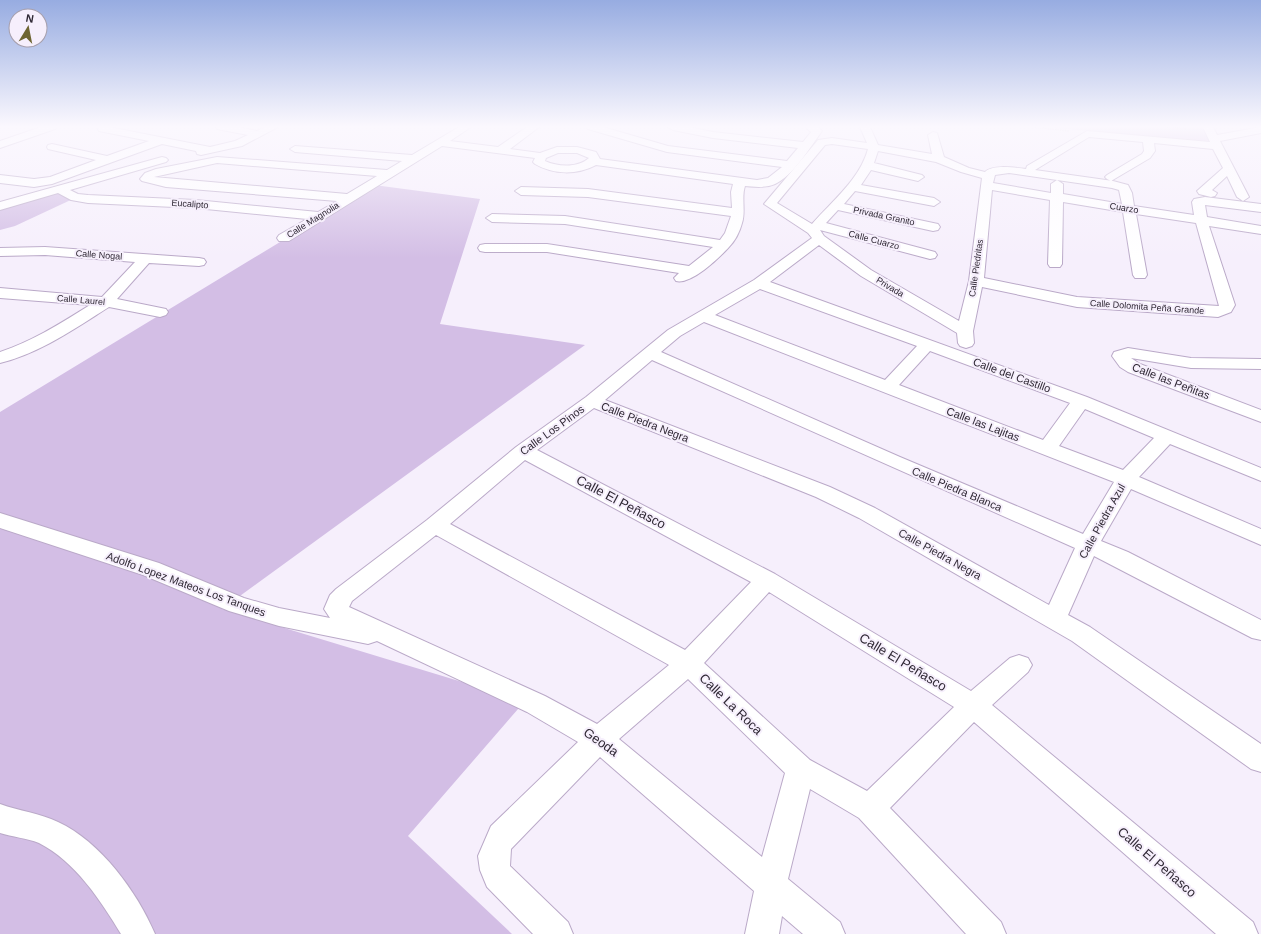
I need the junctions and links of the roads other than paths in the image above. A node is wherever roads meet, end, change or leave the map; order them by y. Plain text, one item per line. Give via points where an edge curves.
1 (78, 171) edge
2 (128, 171) edge
3 (161, 171) edge
4 (349, 171) edge
5 (395, 171) edge
6 (612, 171) edge
7 (652, 171) edge
8 (783, 171) edge
9 (797, 171) edge
10 (863, 171) edge
11 (892, 171) edge
12 (967, 171) edge
13 (1008, 171) edge
14 (1013, 171) edge
15 (1121, 171) edge
16 (1226, 171) edge
17 (1230, 171) edge
18 (389, 174) junction
19 (918, 176) dead end
20 (1057, 177) junction
21 (1110, 177) dead end
22 (990, 178) junction
23 (0, 179) edge
24 (739, 185) junction
25 (853, 187) junction
26 (61, 190) junction
27 (521, 191) dead end
28 (1208, 193) dead end
29 (1057, 197) junction
30 (1243, 197) dead end
31 (349, 198) junction
32 (934, 202) dead end
33 (0, 206) edge
34 (836, 206) junction
35 (1261, 208) edge
36 (1129, 209) junction
37 (738, 213) junction
38 (320, 216) junction
39 (492, 218) dead end
40 (1201, 220) junction
41 (933, 226) dead end
42 (1261, 230) edge
43 (817, 231) junction
44 (284, 238) dead end
45 (724, 245) junction
46 (485, 248) dead end
47 (0, 252) edge
48 (930, 256) dead end
49 (145, 259) junction
50 (199, 262) dead end
51 (1055, 264) dead end
52 (1140, 275) dead end
53 (976, 281) junction
54 (759, 283) junction
55 (0, 293) edge
56 (1143, 293) dead end
57 (106, 302) junction
58 (1188, 311) junction
59 (160, 312) dead end
60 (703, 316) junction
61 (966, 325) junction
62 (928, 344) junction
63 (650, 354) junction
64 (0, 358) edge
65 (969, 359) junction
66 (1258, 365) edge
67 (888, 387) junction
68 (592, 401) junction
69 (1081, 401) junction
70 (1261, 416) edge
71 (1167, 436) junction
72 (1047, 449) junction
73 (523, 450) junction
74 (1261, 475) edge
75 (1126, 479) junction
76 (0, 520) edge
77 (435, 525) junction
78 (1261, 538) edge
79 (1088, 544) junction
80 (767, 580) junction
81 (336, 609) joint
82 (1055, 618) junction
83 (1261, 631) edge
84 (400, 641) junction
85 (688, 664) junction
86 (1019, 665) dead end
87 (973, 704) junction
88 (598, 740) junction
89 (1261, 760) edge
90 (800, 769) junction
91 (870, 808) junction
92 (0, 818) edge
93 (771, 885) junction
94 (138, 934) edge
95 (556, 934) edge
96 (762, 934) edge
97 (828, 934) edge
98 (989, 934) edge
99 (1241, 934) edge

1 - 23 street via 34,183
2 - 26 street
3 - 31 street via 147,177 149,180
4 - 18 street
5 - 18 street, Calle Magnolia
6 - 24 street
7 - 24 street
8 - 24 street via 774,180
9 - 43 street via 770,202 772,207
10 - 25 street, Calle Los Pinos
11 - 19 street
12 - 22 street
13 - 22 street
14 - 20 street
15 - 21 street
16 - 28 street via 1204,190
17 - 30 street
18 - 31 street, Calle Magnolia
20 - 29 street
20 - 36 street via 1124,188
22 - 29 street, Cuarzo
22 - 53 street, Calle Piedritas
24 - 37 street
25 - 32 street
25 - 34 street, Calle Los Pinos
26 - 33 street
26 - 38 street, Eucalipto via 88,200 196,204
27 - 37 street via 588,193
29 - 36 street, Cuarzo
29 - 51 street
31 - 38 street, Calle Magnolia
34 - 41 street, Privada Granito
34 - 43 street, Calle Los Pinos
35 - 40 street via 1201,201 1198,203
36 - 40 street, Cuarzo
36 - 52 street
37 - 45 street via 735,228
38 - 44 street, Calle Magnolia
39 - 45 street via 569,221
40 - 42 street, Cuarzo
40 - 58 street, Calle Dolomita Peña Grande via 1227,305 1226,309 1218,312
43 - 48 street, Calle Cuarzo
43 - 54 street, Calle Los Pinos
43 - 61 street, Privada via 879,281 942,318
45 - 46 street via 686,275 547,248
47 - 49 street, Calle Nogal via 45,251
49 - 50 street, Calle Nogal
49 - 57 street
53 - 58 street, Calle Dolomita Peña Grande via 1057,299
53 - 61 street, Calle Piedritas
54 - 60 street, Calle Los Pinos
54 - 62 street, Calle del Castillo
55 - 57 street, Calle Laurel
56 - 58 street via 1177,298 1184,302
57 - 59 street, Calle Laurel
57 - 64 street via 50,337
60 - 63 street, Calle Los Pinos via 674,333
60 - 67 street, Calle las Lajitas
61 - 65 street, Calle Piedritas
62 - 65 street, Calle del Castillo
62 - 67 street
63 - 68 street, Calle Los Pinos
63 - 79 street, Calle Piedra Blanca
65 - 69 street, Calle del Castillo
66 - 70 street, Calle las Peñitas via 1191,363 1128,353 1120,356 1134,368
67 - 72 street, Calle las Lajitas
68 - 73 street, Calle Los Pinos
68 - 82 street, Calle Piedra Negra via 823,492 867,513
69 - 71 street, Calle del Castillo
69 - 72 street
71 - 74 street, Calle del Castillo
71 - 75 street, Calle Piedra Azul
72 - 75 street, Calle las Lajitas
73 - 77 street, Calle Los Pinos
73 - 80 street, Calle El Peñasco
75 - 78 street, Calle las Lajitas
75 - 79 street, Calle Piedra Azul
76 - 84 street, Adolfo Lopez Mateos Los Tanques via 150,569 237,605 279,617
77 - 81 street, Calle Los Pinos via 338,601
77 - 85 street, Calle La Roca
79 - 82 street, Calle Piedra Azul
79 - 83 street, Calle Piedra Blanca
80 - 85 street
80 - 87 street, Calle El Peñasco
81 - 84 street, Geoda via 341,614
82 - 89 street, Calle Piedra Negra
84 - 88 street, Geoda via 536,704
85 - 88 street
85 - 90 street, Calle La Roca
86 - 87 street
87 - 91 street
87 - 99 street, Calle El Peñasco
88 - 93 street, Geoda via 617,753
88 - 95 street via 502,836 494,851 493,864 498,876
90 - 91 street, Calle La Roca
90 - 93 street
91 - 98 street, Calle La Roca
92 - 94 street via 46,831 66,841 85,856 133,922
93 - 96 street
93 - 97 street, Geoda

